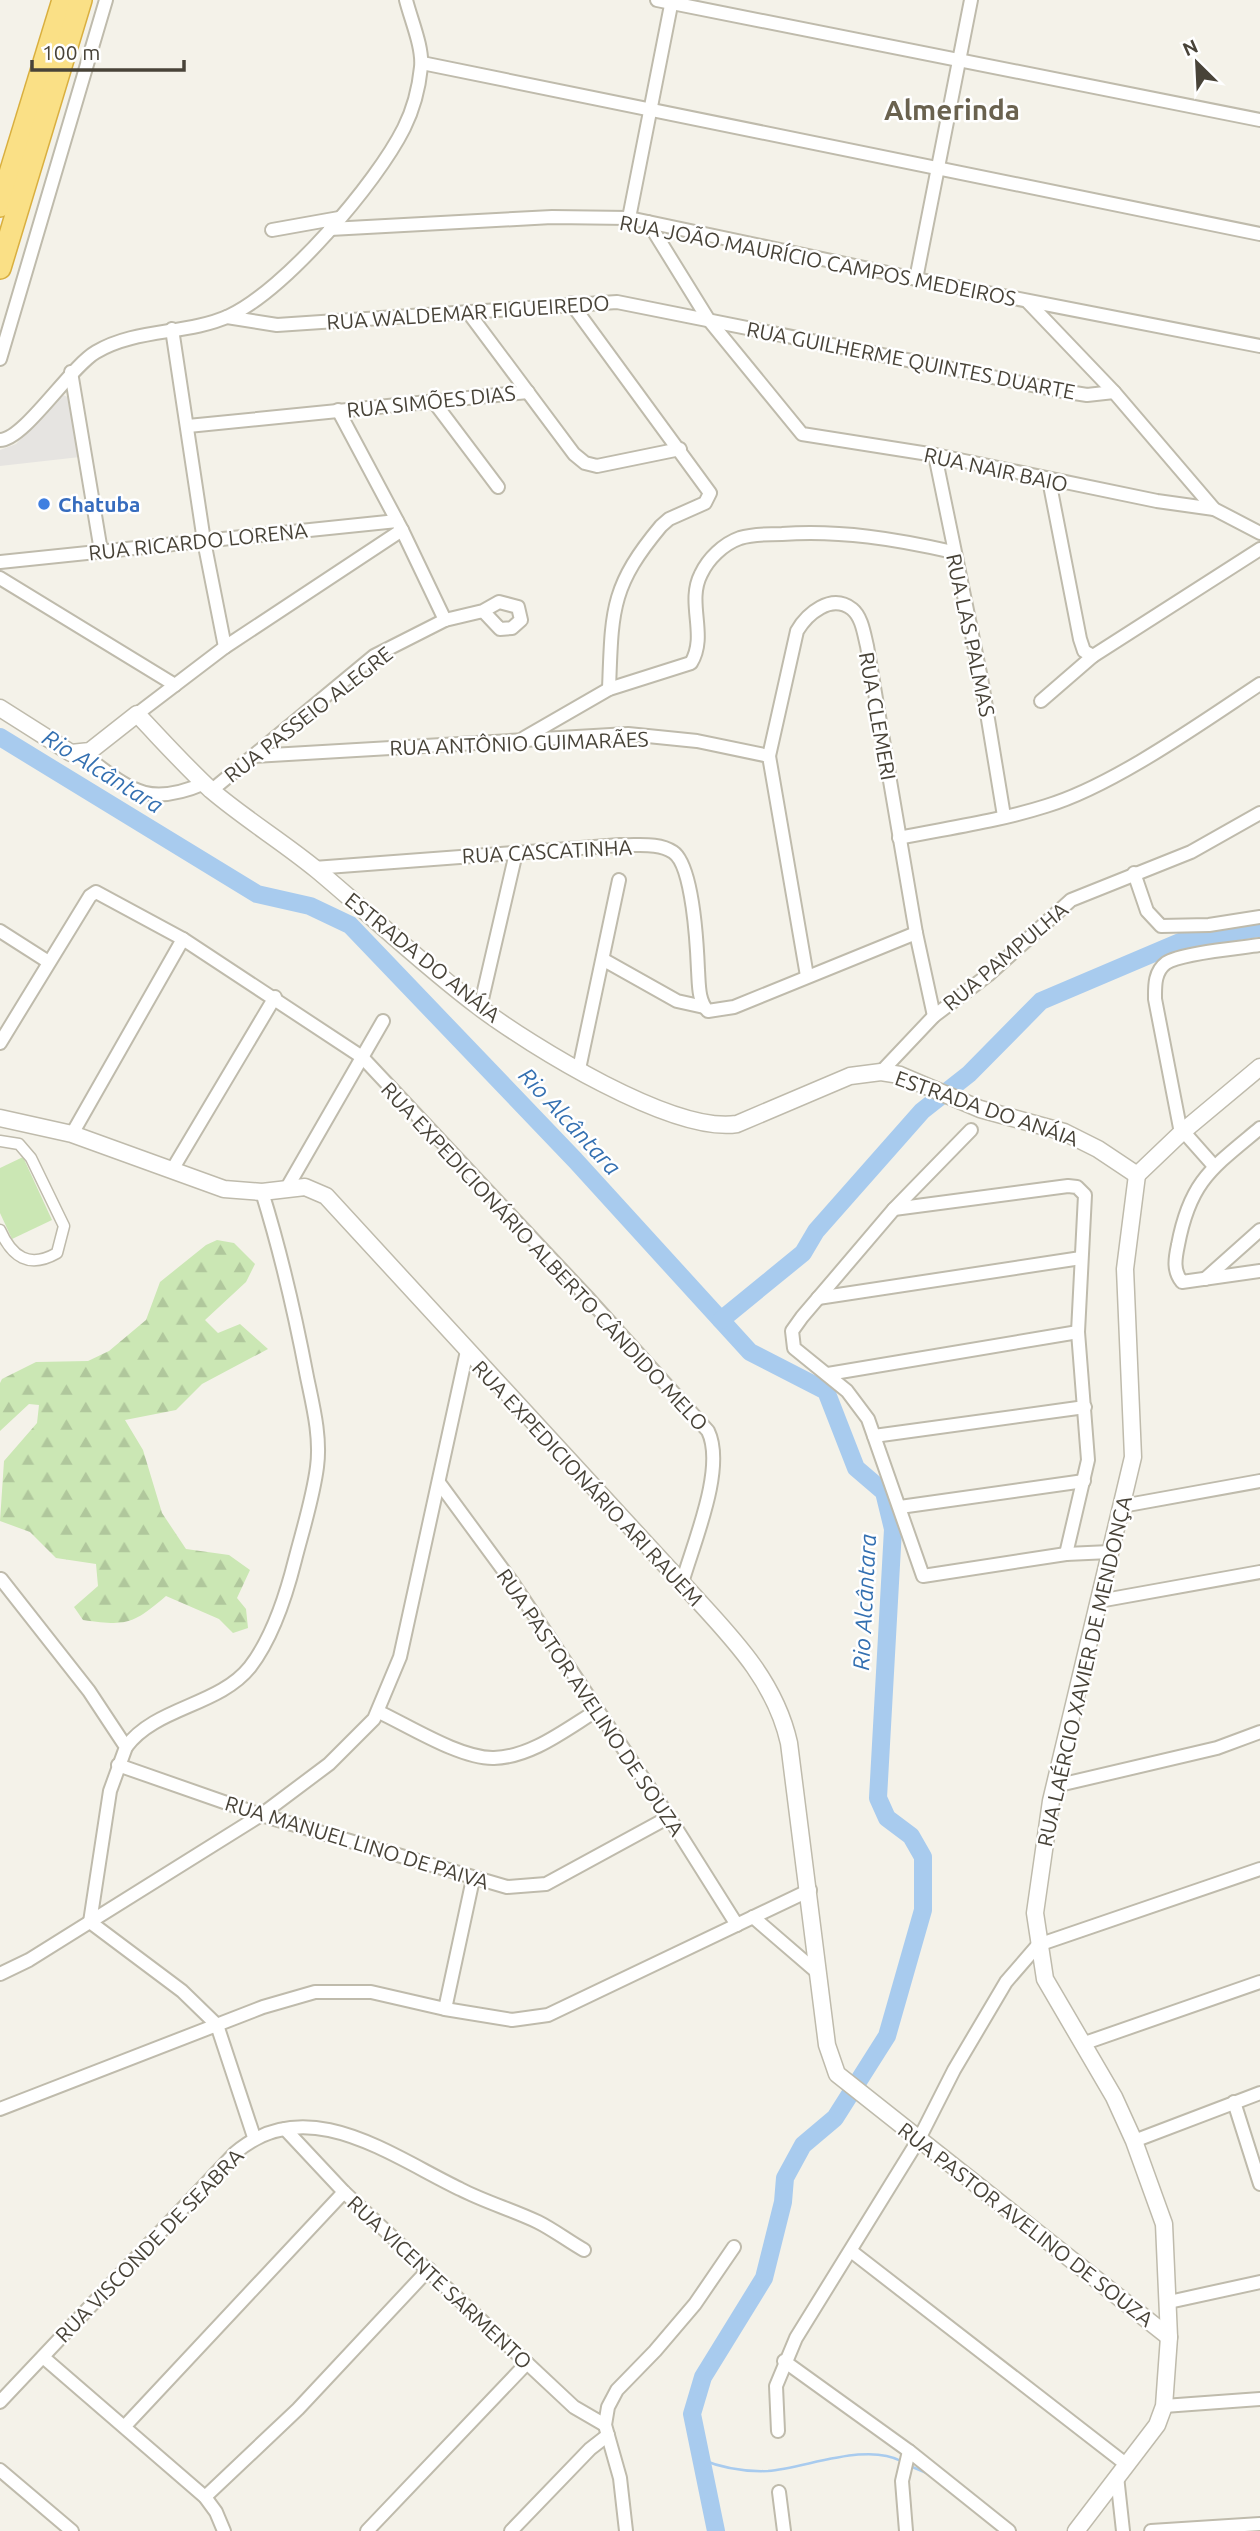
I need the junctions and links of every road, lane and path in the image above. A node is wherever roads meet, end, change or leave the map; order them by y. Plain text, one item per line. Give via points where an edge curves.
1 (63, 0) edge
2 (80, 0) edge
3 (106, 0) edge
4 (406, 0) edge
5 (657, 0) edge
6 (971, 0) edge
7 (671, 1) edge
8 (958, 60) junction
9 (422, 63) junction
10 (651, 111) junction
11 (46, 114) junction
12 (1260, 120) edge
13 (72, 121) junction
14 (936, 169) junction
15 (0, 206) edge
16 (339, 218) junction
17 (629, 218) junction
18 (648, 222) junction
19 (330, 229) junction
20 (272, 230) dead end
21 (1260, 234) edge
22 (0, 268) edge
23 (916, 279) junction
24 (1027, 302) junction
25 (571, 303) junction
26 (468, 312) junction
27 (227, 317) junction
28 (708, 319) junction
29 (172, 329) junction
30 (1260, 346) edge
31 (0, 359) edge
32 (71, 372) junction
33 (528, 392) junction
34 (1114, 392) junction
35 (434, 402) junction
36 (338, 410) junction
37 (188, 426) junction
38 (0, 440) edge
39 (680, 450) junction
40 (935, 455) junction
41 (1049, 480) junction
42 (498, 487) dead end
43 (1214, 509) junction
44 (400, 526) junction
45 (1260, 533) edge
46 (204, 541) junction
47 (1260, 549) edge
48 (101, 551) junction
49 (953, 552) junction
50 (0, 562) edge
51 (0, 578) edge
52 (483, 611) dead end
53 (445, 620) junction
54 (225, 648) junction
55 (1097, 655) junction
56 (1260, 684) edge
57 (175, 685) junction
58 (609, 689) junction
59 (1041, 701) dead end
60 (0, 708) edge
61 (137, 713) junction
62 (521, 740) junction
63 (81, 753) junction
64 (254, 756) junction
65 (769, 756) junction
66 (208, 787) junction
67 (1260, 813) edge
68 (1004, 816) junction
69 (899, 838) junction
70 (516, 853) junction
71 (314, 868) junction
72 (1134, 873) junction
73 (619, 880) dead end
74 (1260, 917) edge
75 (0, 932) edge
76 (916, 933) junction
77 (183, 939) junction
78 (1260, 945) edge
79 (604, 960) junction
80 (47, 961) junction
81 (807, 976) junction
82 (275, 997) junction
83 (480, 1007) junction
84 (704, 1007) junction
85 (934, 1017) junction
86 (383, 1021) dead end
87 (0, 1043) edge
88 (362, 1057) junction
89 (1260, 1067) edge
90 (579, 1069) junction
91 (881, 1073) junction
92 (0, 1118) edge
93 (1260, 1128) edge
94 (971, 1130) dead end
95 (1182, 1132) junction
96 (72, 1134) junction
97 (0, 1141) edge
98 (1214, 1166) junction
99 (172, 1170) junction
100 (1138, 1175) junction
101 (288, 1186) junction
102 (262, 1192) junction
103 (894, 1209) junction
104 (0, 1230) edge
105 (1260, 1230) edge
106 (1081, 1258) junction
107 (1260, 1271) edge
108 (1204, 1279) junction
109 (818, 1298) junction
110 (1078, 1332) junction
111 (467, 1351) junction
112 (828, 1374) junction
113 (1085, 1407) junction
114 (874, 1436) junction
115 (1084, 1481) junction
116 (1260, 1481) edge
117 (440, 1484) junction
118 (1122, 1506) junction
119 (900, 1507) junction
120 (1110, 1552) junction
121 (1066, 1554) junction
122 (1260, 1572) edge
123 (1, 1579) edge
124 (682, 1583) junction
125 (1099, 1601) junction
126 (379, 1712) junction
127 (596, 1712) junction
128 (1260, 1732) edge
129 (126, 1746) junction
130 (118, 1765) junction
131 (1055, 1786) junction
132 (261, 1815) junction
133 (669, 1817) junction
134 (1260, 1869) edge
135 (473, 1879) junction
136 (810, 1890) junction
137 (753, 1917) junction
138 (90, 1922) junction
139 (737, 1925) junction
140 (1038, 1945) junction
141 (818, 1973) junction
142 (0, 1974) edge
143 (1260, 1982) edge
144 (445, 2009) junction
145 (217, 2025) junction
146 (1082, 2044) junction
147 (1260, 2093) edge
148 (1234, 2102) junction
149 (0, 2109) edge
150 (884, 2112) joint
151 (285, 2129) junction
152 (254, 2137) junction
153 (919, 2139) junction
154 (1134, 2141) junction
155 (1260, 2184) edge
156 (344, 2192) junction
157 (734, 2247) dead end
158 (584, 2250) dead end
159 (851, 2251) junction
160 (429, 2269) junction
161 (1260, 2282) edge
162 (1169, 2302) junction
163 (1169, 2337) junction
164 (43, 2357) junction
165 (784, 2361) junction
166 (527, 2364) junction
167 (1260, 2399) edge
168 (0, 2402) edge
169 (1164, 2406) junction
170 (125, 2427) junction
171 (607, 2430) junction
172 (778, 2431) dead end
173 (909, 2451) junction
174 (0, 2470) edge
175 (1122, 2470) junction
176 (779, 2492) dead end
177 (205, 2497) junction
178 (1260, 2524) edge
179 (72, 2531) edge
180 (224, 2531) edge
181 (367, 2531) edge
182 (511, 2531) edge
183 (626, 2531) edge
184 (784, 2531) edge
185 (906, 2531) edge
186 (1009, 2531) edge
187 (1076, 2531) edge
188 (1124, 2531) edge
189 (1152, 2531) edge

1 - 15 highway
2 - 11 highway
3 - 13 street
4 - 9 street
5 - 7 street
6 - 8 street
7 - 8 street
7 - 10 street
8 - 12 street
8 - 14 street
9 - 10 street
9 - 16 street via 402,131
10 - 14 street
10 - 17 street
11 - 13 street
11 - 22 highway
13 - 31 street
14 - 21 street
14 - 23 street
16 - 19 street
16 - 20 street
17 - 18 street, RUA JOÃO MAURÍCIO CAMPOS MEDEIROS
17 - 19 street, RUA JOÃO MAURÍCIO CAMPOS MEDEIROS
18 - 23 street, RUA JOÃO MAURÍCIO CAMPOS MEDEIROS
18 - 28 street, RUA NAIR BAIO
19 - 27 street via 281,281
23 - 24 street, RUA JOÃO MAURÍCIO CAMPOS MEDEIROS
24 - 30 street, RUA JOÃO MAURÍCIO CAMPOS MEDEIROS
24 - 34 street
25 - 26 street, RUA WALDEMAR FIGUEIREDO
25 - 28 street, RUA WALDEMAR FIGUEIREDO via 617,302
25 - 39 street
26 - 27 street, RUA WALDEMAR FIGUEIREDO via 277,325
26 - 33 street
27 - 29 street
28 - 34 street, RUA GUILHERME QUINTES DUARTE via 1062,391 1087,395
28 - 40 street, RUA NAIR BAIO via 797,429 810,437
29 - 32 street via 113,344
29 - 37 street
32 - 38 street via 15,435
32 - 48 street
33 - 35 street, RUA SIMÕES DIAS
33 - 39 street, RUA SIMÕES DIAS via 574,454 593,466
34 - 43 street
35 - 36 street, RUA SIMÕES DIAS
35 - 42 street
36 - 37 street, RUA SIMÕES DIAS
36 - 44 street
37 - 46 street
39 - 58 street via 709,487 707,501 669,519 623,579 613,622
40 - 41 street, RUA NAIR BAIO
40 - 49 street, RUA LAS PALMAS
41 - 43 street, RUA NAIR BAIO
41 - 55 street via 1080,639 1084,651
43 - 45 street
44 - 46 street, RUA RICARDO LORENA
44 - 53 street
44 - 54 street
46 - 48 street, RUA RICARDO LORENA
46 - 54 street
47 - 55 street
48 - 50 street, RUA RICARDO LORENA
49 - 58 street via 848,533 741,538 713,556 697,584 699,642 691,663
49 - 68 street, RUA LAS PALMAS via 982,683
51 - 57 street
52 - 53 street, RUA PASSEIO ALEGRE
53 - 64 street, RUA PASSEIO ALEGRE via 374,656
54 - 57 street
55 - 59 street
56 - 68 street via 1101,782 1047,806
57 - 61 street
58 - 62 street
60 - 63 street via 61,750
61 - 63 street via 90,751
61 - 66 street, ESTRADA DO ANÁIA
62 - 64 street, RUA ANTÔNIO GUIMARÃES
62 - 65 street, RUA ANTÔNIO GUIMARÃES via 628,734 697,741
63 - 66 street via 144,795
64 - 66 street, RUA PASSEIO ALEGRE
65 - 69 street, RUA CLEMERI via 797,631 806,615 830,605 854,610 867,646
65 - 81 street
66 - 71 street, ESTRADA DO ANÁIA
67 - 72 street, RUA PAMPULHA via 1191,852
68 - 69 street
69 - 76 street, RUA CLEMERI
70 - 71 street, RUA CASCATINHA
70 - 83 street
70 - 84 street, RUA CASCATINHA via 658,846 680,858 687,875
71 - 83 street, ESTRADA DO ANÁIA
72 - 74 street via 1147,911 1161,926
72 - 85 street, RUA PAMPULHA via 1071,900
73 - 79 street
75 - 80 street
76 - 81 street
76 - 85 street, RUA CLEMERI
77 - 80 street, RUA EXPEDICIONÁRIO ALBERTO CÂNDIDO MELO via 100,893 90,896
77 - 82 street, RUA EXPEDICIONÁRIO ALBERTO CÂNDIDO MELO
77 - 96 street
78 - 95 street via 1174,959 1161,969 1155,982
79 - 84 street via 677,1001
79 - 90 street
80 - 87 street
81 - 84 street via 734,1007 717,1011
82 - 88 street, RUA EXPEDICIONÁRIO ALBERTO CÂNDIDO MELO
82 - 99 street
83 - 90 street, ESTRADA DO ANÁIA
85 - 91 street, RUA PAMPULHA
86 - 88 street
88 - 101 street
88 - 124 street, RUA EXPEDICIONÁRIO ALBERTO CÂNDIDO MELO via 708,1431 712,1471
89 - 95 street
90 - 91 street, ESTRADA DO ANÁIA via 651,1105 706,1125 724,1126 850,1076
91 - 100 street, ESTRADA DO ANÁIA via 900,1075 980,1109 1064,1132
92 - 96 street, RUA EXPEDICIONÁRIO ARI RAUEM
93 - 98 street
94 - 103 street
95 - 98 street
95 - 100 street
96 - 99 street, RUA EXPEDICIONÁRIO ARI RAUEM
97 - 104 street via 19,1144 31,1158 64,1226 57,1253 32,1262 18,1257
98 - 108 street via 1194,1190 1175,1259 1182,1282
99 - 102 street, RUA EXPEDICIONÁRIO ARI RAUEM via 224,1189
100 - 118 street, RUA LAÉRCIO XAVIER DE MENDONÇA via 1125,1269 1134,1446
101 - 102 street, RUA EXPEDICIONÁRIO ARI RAUEM
101 - 111 street, RUA EXPEDICIONÁRIO ARI RAUEM via 326,1196
102 - 129 street via 286,1277 316,1424 317,1467 307,1513 288,1588 273,1626 248,1668 224,1687 140,1732
103 - 106 street via 1077,1187 1086,1201
103 - 109 street
105 - 108 street
106 - 109 street
106 - 110 street
107 - 108 street
109 - 112 street via 790,1337 799,1354
110 - 112 street
110 - 113 street
111 - 117 street
111 - 124 street, RUA EXPEDICIONÁRIO ARI RAUEM
112 - 114 street via 859,1405
113 - 114 street
113 - 115 street via 1088,1460
114 - 119 street
115 - 119 street
115 - 121 street
116 - 118 street
117 - 126 street via 400,1657
117 - 127 street, RUA PASTOR AVELINO DE SOUZA via 512,1582
118 - 120 street, RUA LAÉRCIO XAVIER DE MENDONÇA
119 - 121 street via 923,1576
120 - 121 street
120 - 125 street, RUA LAÉRCIO XAVIER DE MENDONÇA
122 - 125 street
123 - 129 street
124 - 136 street, RUA EXPEDICIONÁRIO ARI RAUEM via 756,1667 778,1703 789,1743
125 - 131 street, RUA LAÉRCIO XAVIER DE MENDONÇA
126 - 127 street via 470,1755 493,1758 532,1748
126 - 132 street via 329,1764
127 - 133 street, RUA PASTOR AVELINO DE SOUZA
128 - 131 street via 1226,1746
129 - 130 street
130 - 132 street, RUA MANUEL LINO DE PAIVA
130 - 138 street
131 - 140 street, RUA LAÉRCIO XAVIER DE MENDONÇA via 1036,1894
132 - 135 street, RUA MANUEL LINO DE PAIVA
132 - 138 street
133 - 135 street, RUA MANUEL LINO DE PAIVA via 546,1884 507,1887
133 - 139 street, RUA PASTOR AVELINO DE SOUZA
134 - 140 street
135 - 144 street
136 - 137 street
136 - 141 street, RUA EXPEDICIONÁRIO ARI RAUEM
137 - 139 street
137 - 141 street
138 - 142 street
138 - 145 street via 182,1991
139 - 144 street via 548,2015 512,2020
140 - 146 street, RUA LAÉRCIO XAVIER DE MENDONÇA via 1052,1994
140 - 153 street via 1006,1982
141 - 150 street, RUA EXPEDICIONÁRIO ARI RAUEM via 832,2067
143 - 146 street
144 - 145 street via 372,1992 315,1992
145 - 149 street
145 - 152 street
146 - 154 street, RUA LAÉRCIO XAVIER DE MENDONÇA
147 - 148 street
148 - 154 street
148 - 155 street
150 - 153 street, RUA PASTOR AVELINO DE SOUZA
151 - 152 street, RUA VISCONDE DE SEABRA
151 - 156 street, RUA VICENTE SARMENTO
151 - 158 street, RUA VISCONDE DE SEABRA via 330,2130 377,2145 471,2195 539,2223
152 - 164 street, RUA VISCONDE DE SEABRA
153 - 159 street
153 - 163 street, RUA PASTOR AVELINO DE SOUZA
154 - 162 street, RUA LAÉRCIO XAVIER DE MENDONÇA via 1164,2224
156 - 160 street, RUA VICENTE SARMENTO
156 - 170 street
157 - 171 street via 680,2323 617,2390 608,2407
159 - 165 street
159 - 175 street
160 - 166 street, RUA VICENTE SARMENTO
160 - 177 street via 298,2409
161 - 162 street
162 - 163 street, RUA LAÉRCIO XAVIER DE MENDONÇA
163 - 169 street, RUA LAÉRCIO XAVIER DE MENDONÇA
164 - 168 street, RUA VISCONDE DE SEABRA
164 - 170 street
165 - 172 street via 776,2385
165 - 173 street
166 - 171 street, RUA VICENTE SARMENTO
166 - 181 street
167 - 169 street
169 - 175 street, RUA LAÉRCIO XAVIER DE MENDONÇA via 1157,2425
170 - 177 street
171 - 182 street
171 - 183 street via 620,2479
173 - 185 street via 902,2481
173 - 186 street
174 - 179 street
175 - 187 street, RUA LAÉRCIO XAVIER DE MENDONÇA
175 - 188 street
176 - 184 street
177 - 180 street
178 - 189 street

